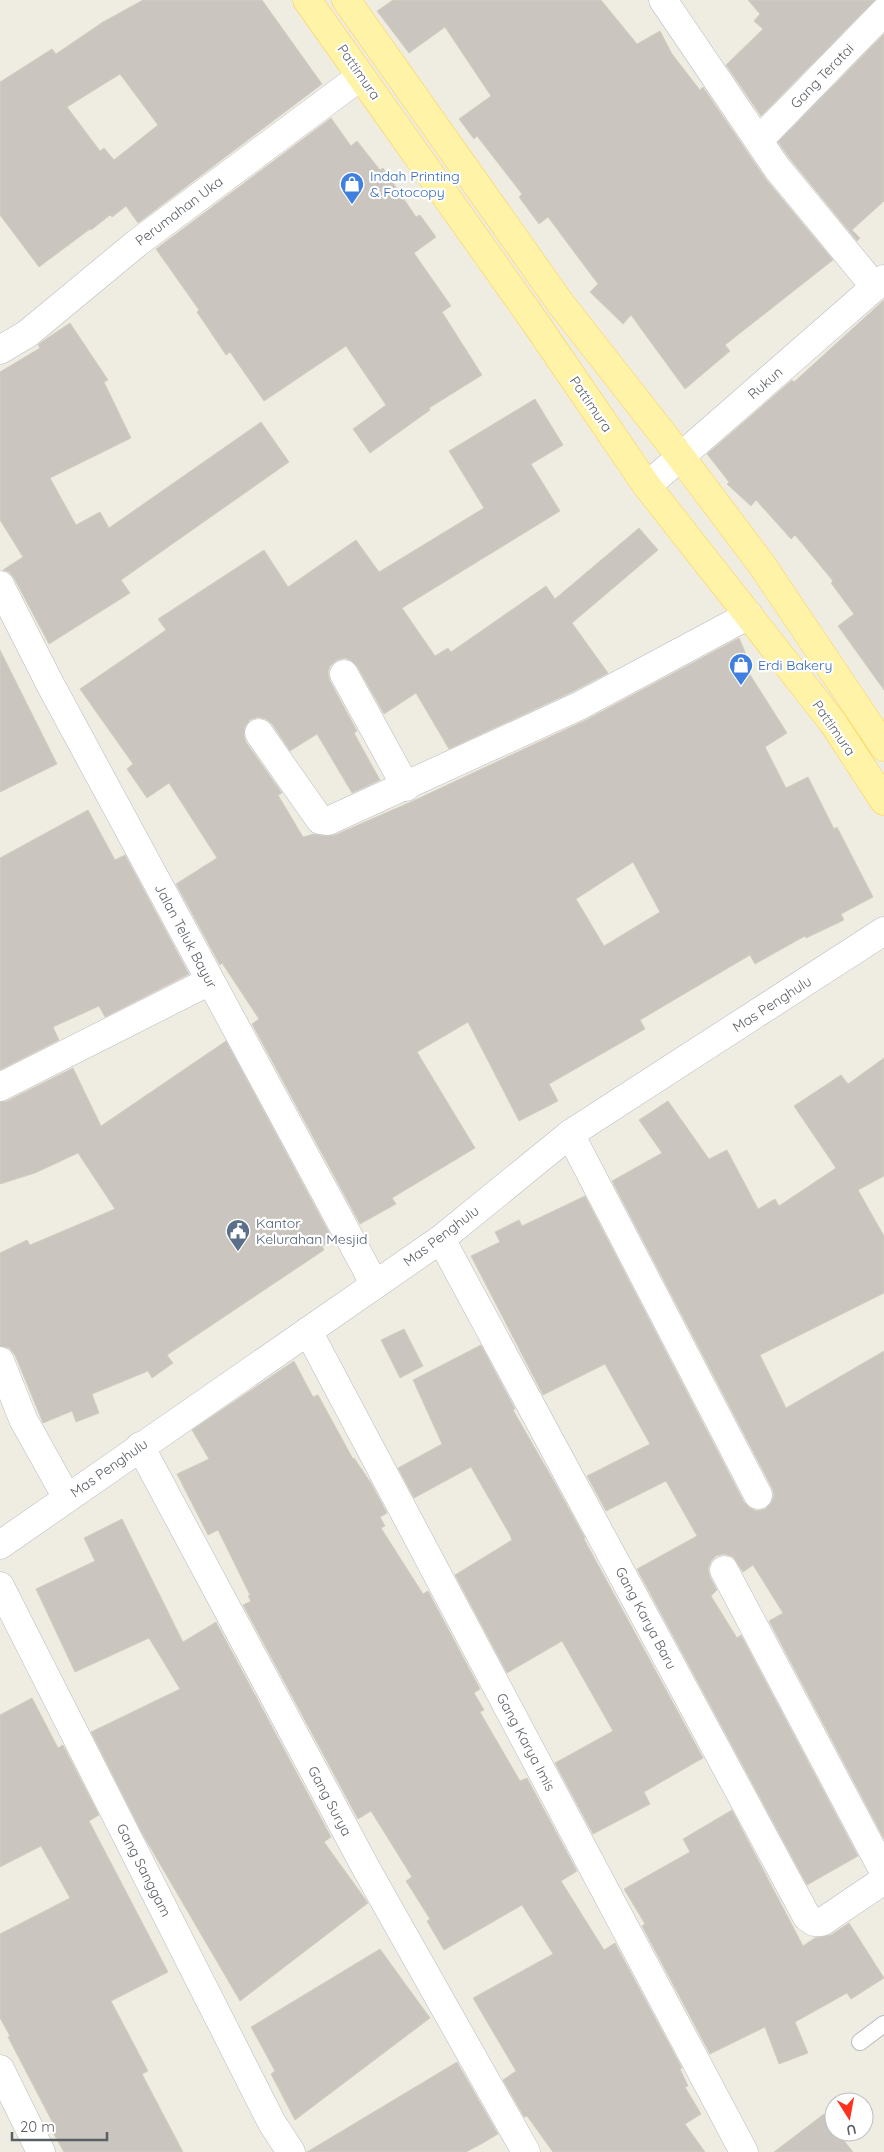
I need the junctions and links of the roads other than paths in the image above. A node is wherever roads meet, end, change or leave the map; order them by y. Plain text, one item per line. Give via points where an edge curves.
1 (307, 0) edge
2 (346, 0) edge
3 (666, 1) edge
4 (884, 12) edge
5 (362, 76) junction
6 (759, 140) junction
7 (880, 283) edge
8 (0, 350) edge
9 (680, 456) junction
10 (647, 486) junction
11 (0, 585) edge
12 (749, 615) junction
13 (344, 674) dead end
14 (259, 733) dead end
15 (884, 746) edge
16 (406, 787) junction
17 (884, 802) edge
18 (884, 931) edge
19 (210, 981) junction
20 (0, 1087) edge
21 (570, 1134) junction
22 (441, 1239) junction
23 (375, 1285) junction
24 (308, 1331) junction
25 (0, 1361) edge
26 (140, 1446) junction
27 (758, 1495) dead end
28 (67, 1498) junction
29 (0, 1545) edge
30 (724, 1570) dead end
31 (0, 1586) edge
32 (884, 1872) edge
33 (884, 1880) edge
34 (884, 2024) edge
35 (860, 2042) dead end
36 (0, 2069) edge
37 (41, 2152) edge
38 (291, 2152) edge
39 (526, 2152) edge
40 (744, 2152) edge

1 - 5 main road, Pattimura
2 - 9 main road via 561,304
3 - 6 street
4 - 6 street, Gang Teratai
5 - 8 street, Perumahan Uka via 137,242 27,334
5 - 10 main road, Pattimura
6 - 7 street via 777,168
7 - 9 street, Rukun
9 - 10 street, Rukun
9 - 15 main road via 762,565
10 - 12 main road, Pattimura
11 - 19 street, Jalan Teluk Bayur via 48,682
12 - 16 street via 579,706
12 - 17 main road, Pattimura via 834,724
13 - 16 street
14 - 16 street via 324,822
18 - 21 street, Mas Penghulu
19 - 20 street
19 - 23 street, Jalan Teluk Bayur
21 - 22 street, Mas Penghulu
21 - 27 street
22 - 23 street, Mas Penghulu
22 - 33 street, Gang Karya Baru via 807,1917 814,1922 822,1922
23 - 24 street, Mas Penghulu
24 - 26 street, Mas Penghulu
24 - 40 street, Gang Karya Imis
25 - 28 street via 23,1419
26 - 28 street, Mas Penghulu
26 - 39 street, Gang Surya via 367,1870
28 - 29 street, Mas Penghulu
30 - 32 street
31 - 38 street, Gang Sanggam via 272,2123
34 - 35 lane
36 - 37 street

